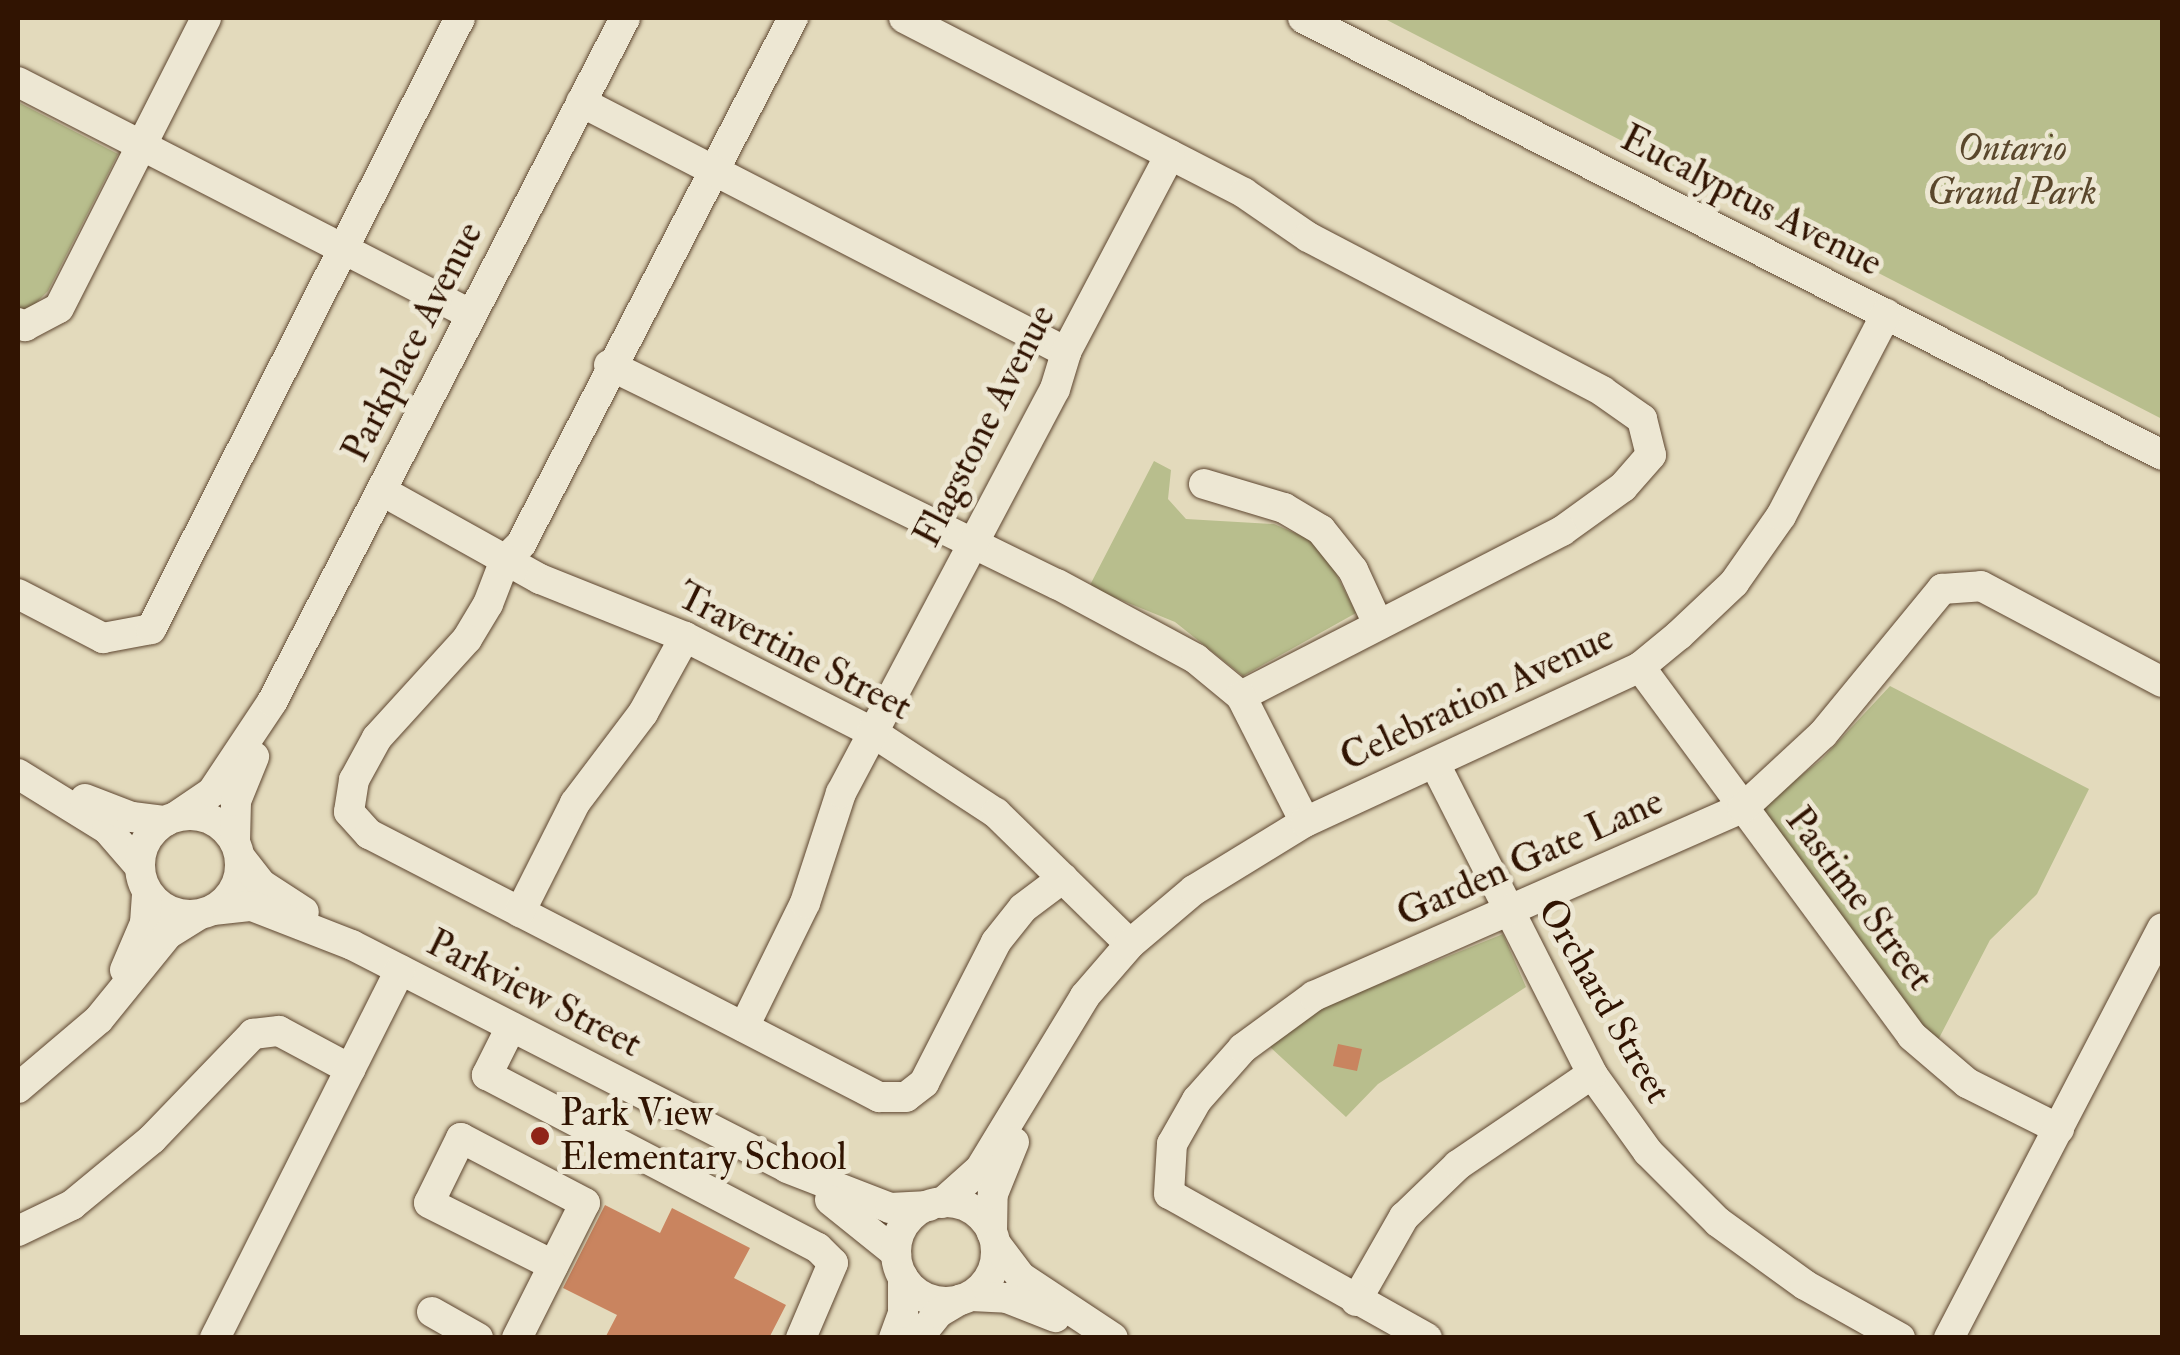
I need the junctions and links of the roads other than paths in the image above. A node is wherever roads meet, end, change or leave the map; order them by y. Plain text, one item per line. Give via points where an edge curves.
1 (206, 18) edge
2 (460, 18) edge
3 (625, 18) edge
4 (794, 18) edge
5 (904, 18) edge
6 (1303, 18) edge
7 (18, 82) edge
8 (582, 102) junction
9 (143, 145) junction
10 (1170, 155) junction
11 (711, 170) junction
12 (342, 248) junction
13 (1886, 314) junction
14 (472, 315) junction
15 (18, 322) edge
16 (1066, 352) junction
17 (609, 365) junction
18 (2162, 455) edge
19 (1204, 484) dead end
20 (382, 492) junction
21 (972, 544) junction
22 (505, 560) junction
23 (18, 594) edge
24 (1378, 624) junction
25 (685, 637) junction
26 (1640, 667) junction
27 (2162, 682) edge
28 (1241, 696) junction
29 (272, 702) junction
30 (872, 732) junction
31 (1436, 766) junction
32 (24, 778) edge
33 (1742, 808) junction
34 (172, 819) junction
35 (1305, 822) junction
36 (237, 850) junction
37 (1063, 878) junction
38 (143, 879) junction
39 (520, 912) junction
40 (205, 913) junction
41 (1507, 914) junction
42 (2162, 928) edge
43 (1130, 944) junction
44 (352, 946) junction
45 (400, 970) junction
46 (114, 1001) junction
47 (511, 1027) junction
48 (744, 1028) junction
49 (350, 1070) junction
50 (1592, 1074) junction
51 (18, 1088) edge
52 (1034, 1088) junction
53 (2059, 1129) junction
54 (787, 1168) junction
55 (935, 1204) junction
56 (18, 1231) edge
57 (994, 1238) junction
58 (553, 1265) junction
59 (900, 1265) junction
60 (966, 1298) junction
61 (1356, 1301) junction
62 (432, 1312) dead end
63 (1111, 1337) edge
64 (215, 1338) edge
65 (478, 1338) edge
66 (517, 1338) edge
67 (801, 1338) edge
68 (894, 1338) edge
69 (918, 1338) edge
70 (1428, 1338) edge
71 (1900, 1338) edge
72 (1949, 1338) edge

1 - 9 street
2 - 12 street
3 - 8 street, Parkplace Avenue
4 - 11 street
5 - 10 street
6 - 13 street, Eucalyptus Avenue
7 - 9 street
8 - 11 street
8 - 14 street, Parkplace Avenue
9 - 12 street
9 - 15 street via 59,308 25,326
10 - 16 street, Flagstone Avenue
10 - 24 street via 1642,419 1651,455 1622,487 1562,531
11 - 16 street
11 - 17 street
12 - 14 street
12 - 23 street via 150,628 103,638
13 - 18 street, Eucalyptus Avenue
13 - 26 street, Celebration Avenue via 1781,516 1734,583
14 - 20 street, Parkplace Avenue
16 - 21 street, Flagstone Avenue via 1056,389
17 - 21 street
17 - 22 street via 520,544
19 - 24 street via 1284,508 1321,530 1352,570
20 - 22 street, Travertine Street
20 - 29 street, Parkplace Avenue
21 - 28 street via 1196,660
21 - 30 street, Flagstone Avenue
22 - 25 street, Travertine Street
22 - 39 street via 467,638 378,738 354,780 349,812 370,834
24 - 28 street
25 - 30 street, Travertine Street
25 - 39 street via 643,713 575,803
26 - 31 street, Celebration Avenue
26 - 33 street, Pastime Street
27 - 33 street, Garden Gate Lane via 1981,586 1942,589 1823,734
28 - 35 street
29 - 34 street, Parkplace Avenue via 212,792
29 - 36 street, Parkplace Avenue via 236,802
30 - 37 street, Travertine Street via 996,813
30 - 48 street, Flagstone Avenue via 840,793 804,904
31 - 35 street, Celebration Avenue
31 - 41 street, Orchard Street
32 - 34 street via 132,818
32 - 38 street via 107,829
33 - 41 street, Garden Gate Lane
33 - 53 street, Pastime Street via 1912,1036 1967,1083
34 - 36 street via 216,822
34 - 38 street via 146,840
35 - 43 street, Celebration Avenue via 1194,890
36 - 40 street via 235,888
36 - 44 street via 261,884
37 - 43 street, Travertine Street
37 - 48 street via 1023,908 996,942 924,1083 906,1097 878,1096
38 - 40 street via 168,911
38 - 46 street via 145,923
39 - 48 street
40 - 44 street via 252,906
40 - 46 street via 168,934
41 - 50 street, Orchard Street
41 - 61 street, Garden Gate Lane via 1314,996 1243,1048 1196,1100 1172,1144 1168,1194
42 - 53 street
43 - 52 street, Celebration Avenue via 1085,996
44 - 45 street, Parkview Street
45 - 47 street, Parkview Street
45 - 49 street
46 - 51 street
47 - 54 street, Parkview Street
47 - 67 street via 487,1075 826,1256 831,1277
49 - 56 street via 279,1031 254,1034 152,1139 72,1204
49 - 64 street
50 - 61 street via 1458,1165 1404,1217
50 - 71 street, Orchard Street via 1648,1152 1718,1222 1805,1286
52 - 55 street, Celebration Avenue via 969,1184
52 - 57 street, Celebration Avenue via 993,1194
53 - 72 street
54 - 55 street, Parkview Street via 890,1208
54 - 59 street, Parkview Street
55 - 57 street via 972,1210
55 - 59 street via 902,1230
57 - 60 street via 992,1274
57 - 63 street via 1020,1276
58 - 58 street via 584,1203 461,1138 429,1203
58 - 66 street
59 - 60 street via 922,1296
59 - 68 street via 903,1313
60 - 63 street via 1025,1304
60 - 69 street via 938,1313
61 - 70 street
62 - 65 street

